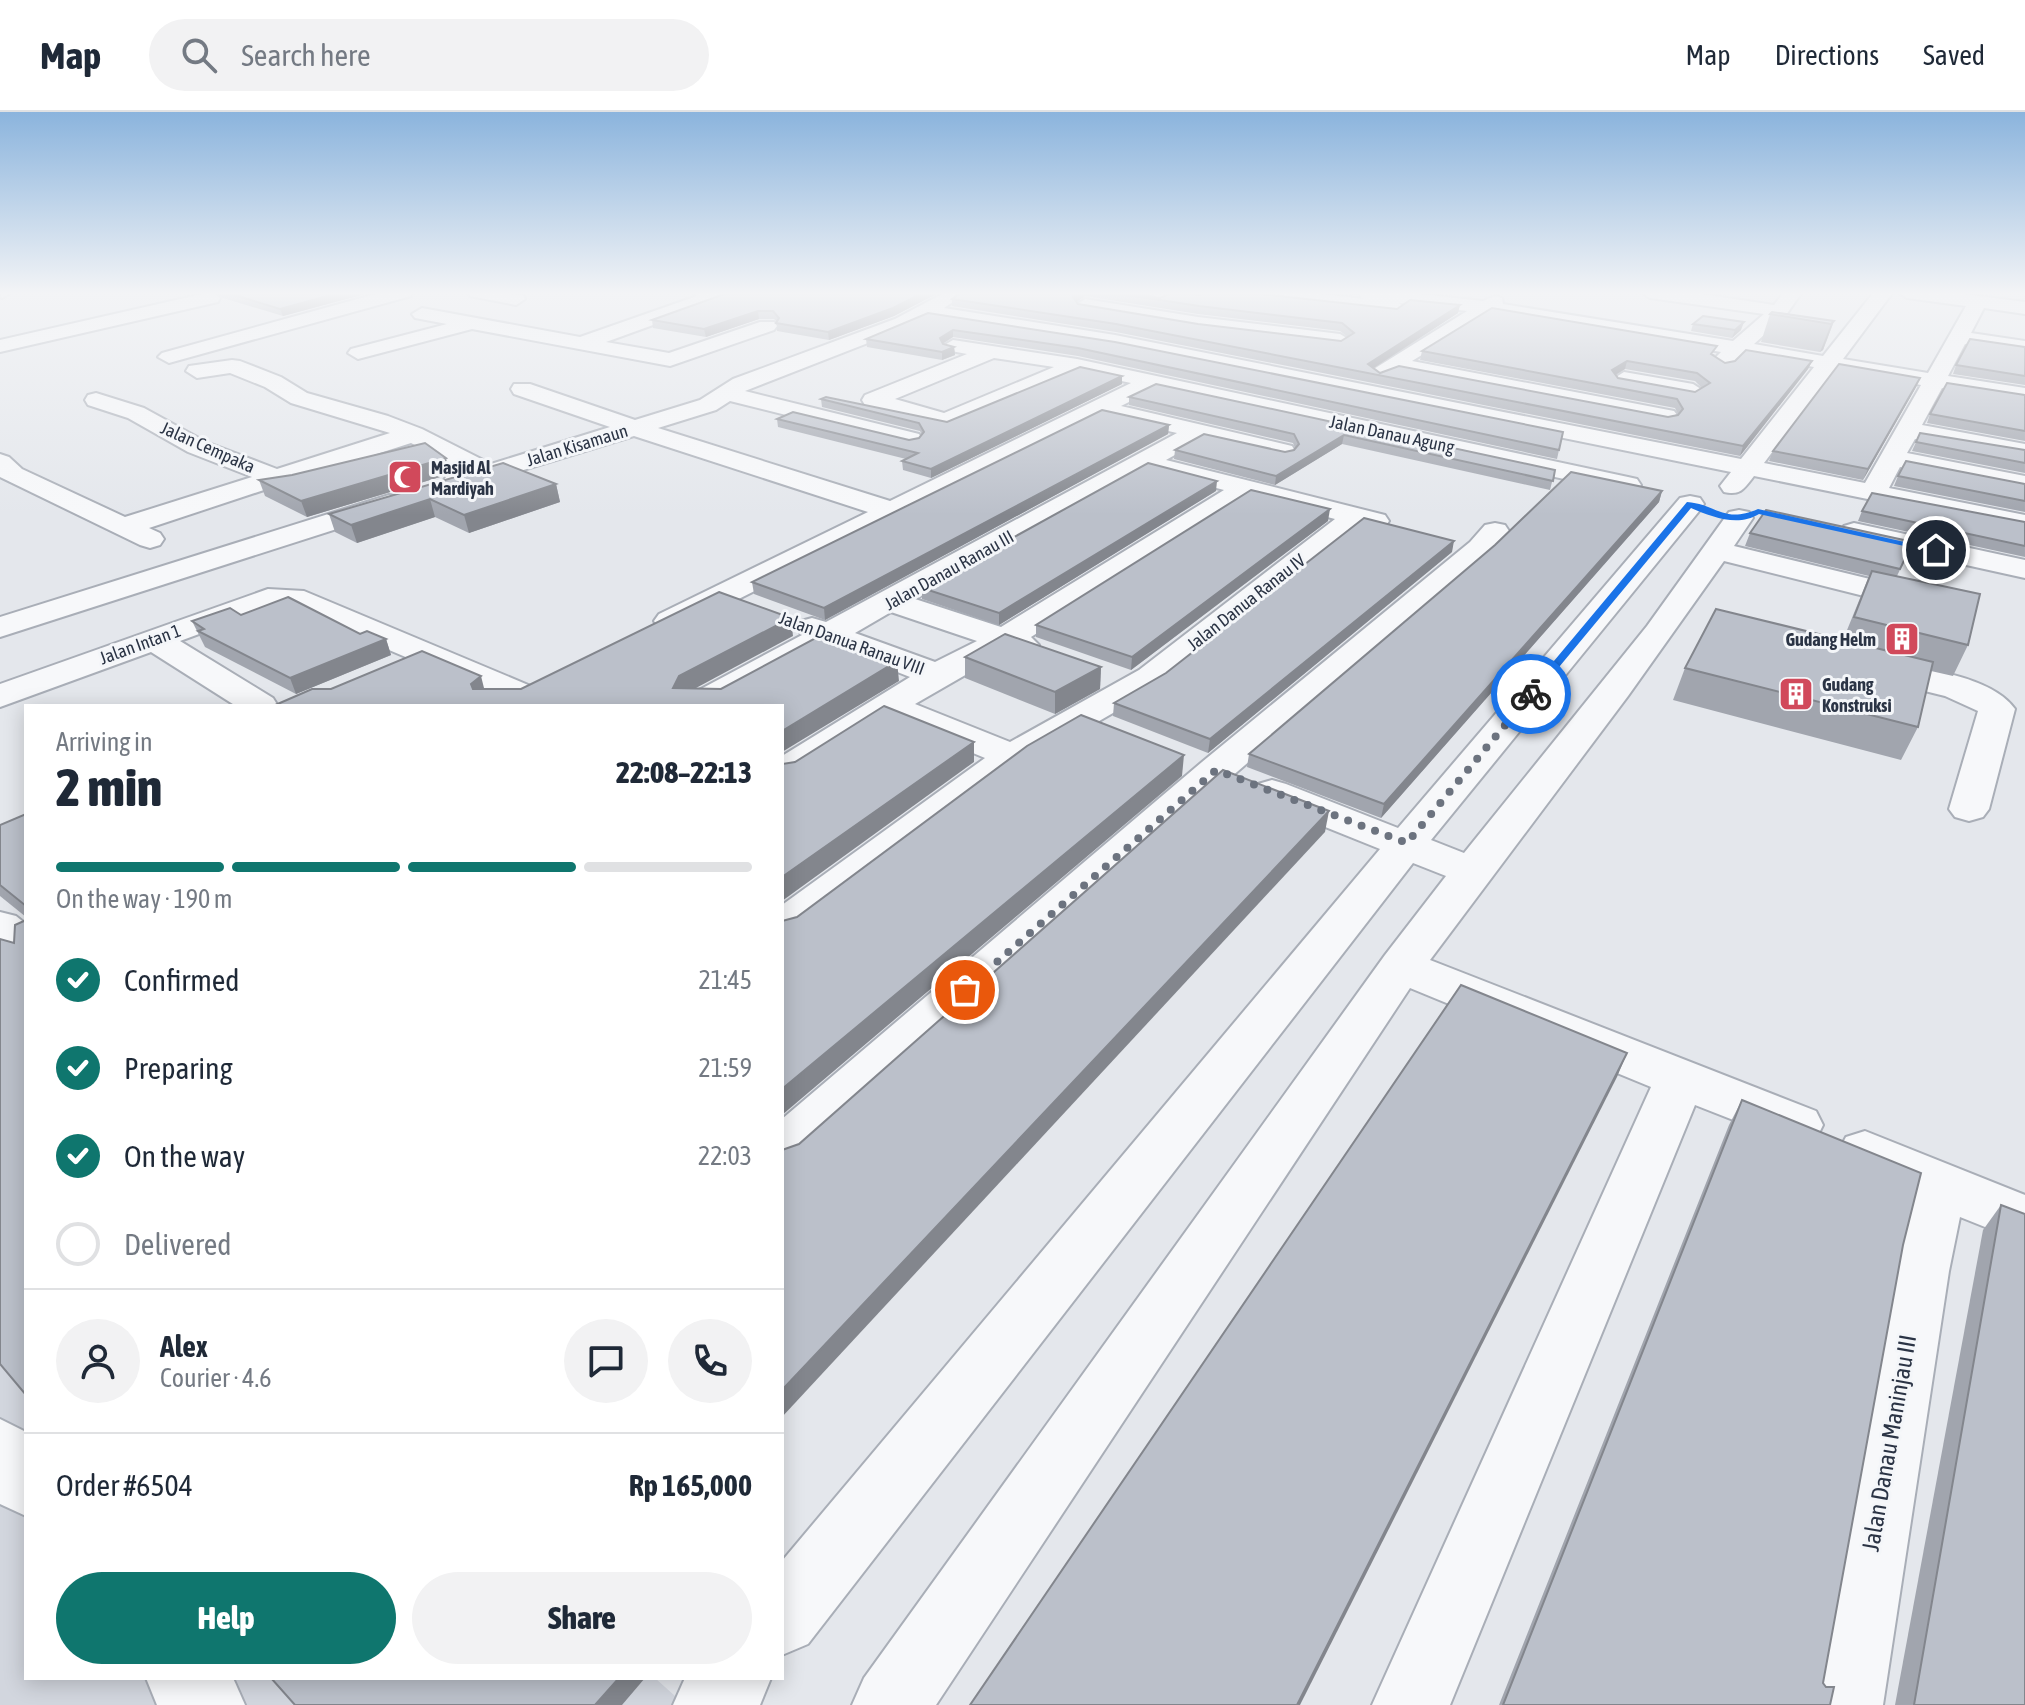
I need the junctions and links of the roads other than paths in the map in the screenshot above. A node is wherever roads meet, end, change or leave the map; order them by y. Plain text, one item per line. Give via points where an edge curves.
1 (187, 366) edge
2 (230, 366) edge
3 (233, 366) edge
4 (777, 366) edge
5 (956, 366) edge
6 (1065, 366) edge
7 (1081, 366) edge
8 (1262, 366) edge
9 (1389, 366) edge
10 (1405, 366) edge
11 (1710, 366) edge
12 (1826, 366) edge
13 (1855, 366) edge
14 (1943, 366) edge
15 (197, 371) junction
16 (1599, 374) edge
17 (166, 379) dead end
18 (1935, 380) junction
19 (1151, 382) junction
20 (1354, 388) junction
21 (126, 389) dead end
22 (522, 389) dead end
23 (1693, 391) junction
24 (728, 394) junction
25 (2025, 395) edge
26 (1922, 403) junction
27 (1099, 408) junction
28 (1951, 408) edge
29 (814, 415) junction
30 (1310, 416) junction
31 (1666, 416) junction
32 (634, 428) junction
33 (1908, 430) junction
34 (1200, 431) junction
35 (771, 432) dead end
36 (413, 434) junction
37 (743, 443) dead end
38 (933, 444) edge
39 (1638, 445) junction
40 (1283, 451) edge
41 (2025, 451) edge
42 (714, 454) junction
43 (1892, 458) junction
44 (0, 462) edge
45 (1145, 462) junction
46 (1748, 467) junction
47 (488, 472) junction
48 (277, 477) junction
49 (2025, 484) edge
50 (1246, 488) junction
51 (1873, 493) junction
52 (1714, 509) junction
53 (891, 510) junction
54 (355, 513) junction
55 (1356, 516) junction
56 (2025, 523) edge
57 (122, 527) junction
58 (1832, 527) edge
59 (1403, 528) edge
60 (1475, 540) dead end
61 (200, 561) junction
62 (2025, 569) edge
63 (1896, 595) edge
64 (721, 596) junction
65 (891, 602) junction
66 (2, 624) edge
67 (827, 633) junction
68 (635, 638) edge
69 (153, 639) junction
70 (1005, 639) junction
71 (429, 654) junction
72 (1048, 655) edge
73 (1836, 659) edge
74 (1091, 670) edge
75 (388, 671) edge
76 (937, 675) junction
77 (1133, 685) junction
78 (523, 693) edge
79 (0, 698) edge
80 (257, 704) edge
81 (701, 704) edge
82 (887, 705) junction
83 (24, 716) edge
84 (1076, 718) junction
85 (1118, 734) edge
86 (1174, 755) edge
87 (1012, 756) junction
88 (1216, 770) junction
89 (784, 771) edge
90 (1969, 809) dead end
91 (1407, 843) junction
92 (1471, 871) junction
93 (784, 926) edge
94 (1401, 966) junction
95 (1681, 1078) junction
96 (784, 1148) edge
97 (1939, 1182) junction
98 (2025, 1220) edge
99 (0, 1451) edge
100 (24, 1481) edge
101 (784, 1616) edge
102 (186, 1680) edge
103 (731, 1680) edge
104 (206, 1705) edge
105 (712, 1705) edge
106 (891, 1705) edge
107 (1411, 1705) edge
108 (1844, 1705) edge

1 - 15 street
2 - 15 street
3 - 36 street via 299,398
4 - 24 street, Jalan Kisamaun
5 - 6 street via 873,400 946,421
7 - 19 street, Jalan Danau Agung
8 - 20 street
9 - 20 street
10 - 31 street
11 - 23 street
12 - 46 street
13 - 18 street
14 - 18 street
15 - 17 street
16 - 23 street
18 - 25 street
18 - 26 street
19 - 27 street
19 - 30 street, Jalan Danau Agung
20 - 30 street
20 - 39 street
21 - 48 street, Jalan Cempaka via 96,400
22 - 32 street
23 - 31 street
24 - 29 street
24 - 32 street, Jalan Kisamaun via 694,411
26 - 28 street
26 - 33 street
27 - 34 street
27 - 53 street
29 - 35 street
29 - 38 street
30 - 52 street, Jalan Danau Agung
31 - 39 street
32 - 42 street
32 - 47 street, Jalan Kisamaun
33 - 41 street
33 - 43 street
34 - 40 street
34 - 45 street, Jalan Danau Ranau III
36 - 47 street
36 - 48 street
37 - 42 street
39 - 46 street
42 - 53 street
43 - 49 street
43 - 51 street
44 - 57 street via 13,475
45 - 50 street
45 - 65 street, Jalan Danau Ranau III
46 - 51 street
46 - 52 street
47 - 54 street, Jalan Kisamaun
48 - 54 street, Jalan Cempaka
48 - 57 street
50 - 55 street
50 - 70 street
51 - 56 street
52 - 63 street, Jalan Danau Agung
52 - 91 street
52 - 92 street via 1685,621
53 - 64 street
54 - 61 street, Jalan Kisamaun
55 - 59 street
55 - 77 street, Jalan Danua Ranau IV via 1151,677
57 - 61 street
58 - 62 street
60 - 88 street
61 - 66 street, Jalan Kisamaun
64 - 67 street, Jalan Danua Ranau VIII
64 - 68 street
65 - 67 street, Jalan Danau Ranau III
65 - 70 street
67 - 76 street, Jalan Danua Ranau VIII
67 - 81 street, Jalan Danau Ranau III
69 - 71 street, Jalan Intan 1 via 281,597
69 - 79 street, Jalan Intan 1
69 - 80 street
70 - 72 street
70 - 76 street
71 - 75 street
71 - 78 street
73 - 90 street via 1973,694 1995,705
74 - 77 street
76 - 82 street
77 - 84 street, Jalan Danua Ranau IV
79 - 83 street
82 - 87 street
82 - 89 street
84 - 85 street
84 - 87 street, Jalan Danua Ranau IV
86 - 88 street
87 - 93 street, Jalan Danua Ranau IV
88 - 91 street
88 - 96 street
91 - 92 street
91 - 101 street
92 - 94 street
94 - 95 street
94 - 106 street
95 - 97 street
95 - 107 street
97 - 98 street
97 - 108 street, Jalan Danau Maninjau III
99 - 100 street
102 - 104 street
103 - 105 street

